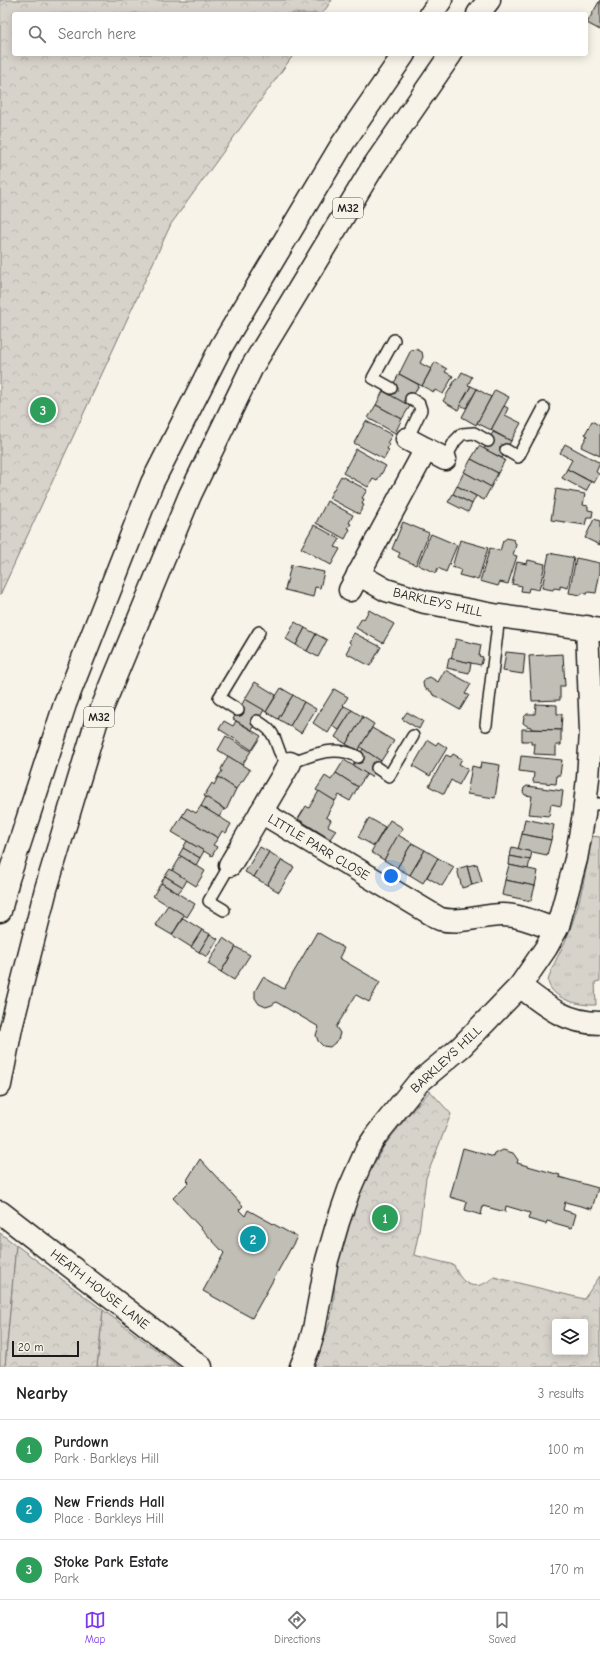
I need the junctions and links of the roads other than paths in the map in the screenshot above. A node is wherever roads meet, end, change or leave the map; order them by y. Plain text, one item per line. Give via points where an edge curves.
1 (441, 0) edge
2 (488, 0) edge
3 (432, 12) edge
4 (479, 12) edge
5 (403, 56) edge
6 (450, 56) edge
7 (394, 340) dead end
8 (391, 388) dead end
9 (411, 399) dead end
10 (544, 408) dead end
11 (407, 438) joint
12 (488, 441) dead end
13 (426, 449) junction
14 (506, 450) dead end
15 (445, 459) joint
16 (499, 616) junction
17 (593, 628) edge
18 (259, 632) dead end
19 (238, 710) dead end
20 (257, 721) dead end
21 (486, 725) dead end
22 (413, 736) dead end
23 (358, 757) dead end
24 (290, 763) junction
25 (377, 768) dead end
26 (593, 804) edge
27 (261, 812) junction
28 (230, 864) joint
29 (224, 910) dead end
30 (0, 911) edge
31 (556, 930) junction
32 (520, 986) junction
33 (600, 1023) edge
34 (0, 1085) edge
35 (0, 1212) edge
36 (201, 1367) edge
37 (301, 1367) edge

1 - 3 main road
2 - 4 main road
5 - 30 main road, M32 via 343,143 221,347 152,483 65,704
6 - 34 main road, M32 via 373,167 252,367 190,495 96,723 46,889 11,1028
7 - 8 lane via 373,378
9 - 11 lane via 419,404 421,410
10 - 14 lane via 518,457
11 - 13 main road
12 - 15 lane via 474,433 462,434
13 - 15 main road
13 - 16 main road, BARKLEYS HILL via 354,582 425,602
16 - 17 main road, BARKLEYS HILL
16 - 21 lane, BARKLEYS HILL
17 - 26 main road, BARKLEYS HILL
18 - 19 lane via 219,698
20 - 24 lane via 269,730 282,758
22 - 25 lane via 389,776
23 - 24 lane via 327,751
24 - 27 main road, LITTLE PARR CLOSE
26 - 31 main road, BARKLEYS HILL
27 - 28 main road, LITTLE PARR CLOSE
27 - 31 main road, LITTLE PARR CLOSE via 440,919 456,921 504,915
28 - 29 lane, LITTLE PARR CLOSE via 209,901
31 - 32 main road, BARKLEYS HILL
32 - 33 main road via 544,1004 573,1020
32 - 37 main road, BARKLEYS HILL via 461,1047 418,1083 376,1134 367,1149 338,1222 327,1260 314,1329
35 - 36 main road, HEATH HOUSE LANE

